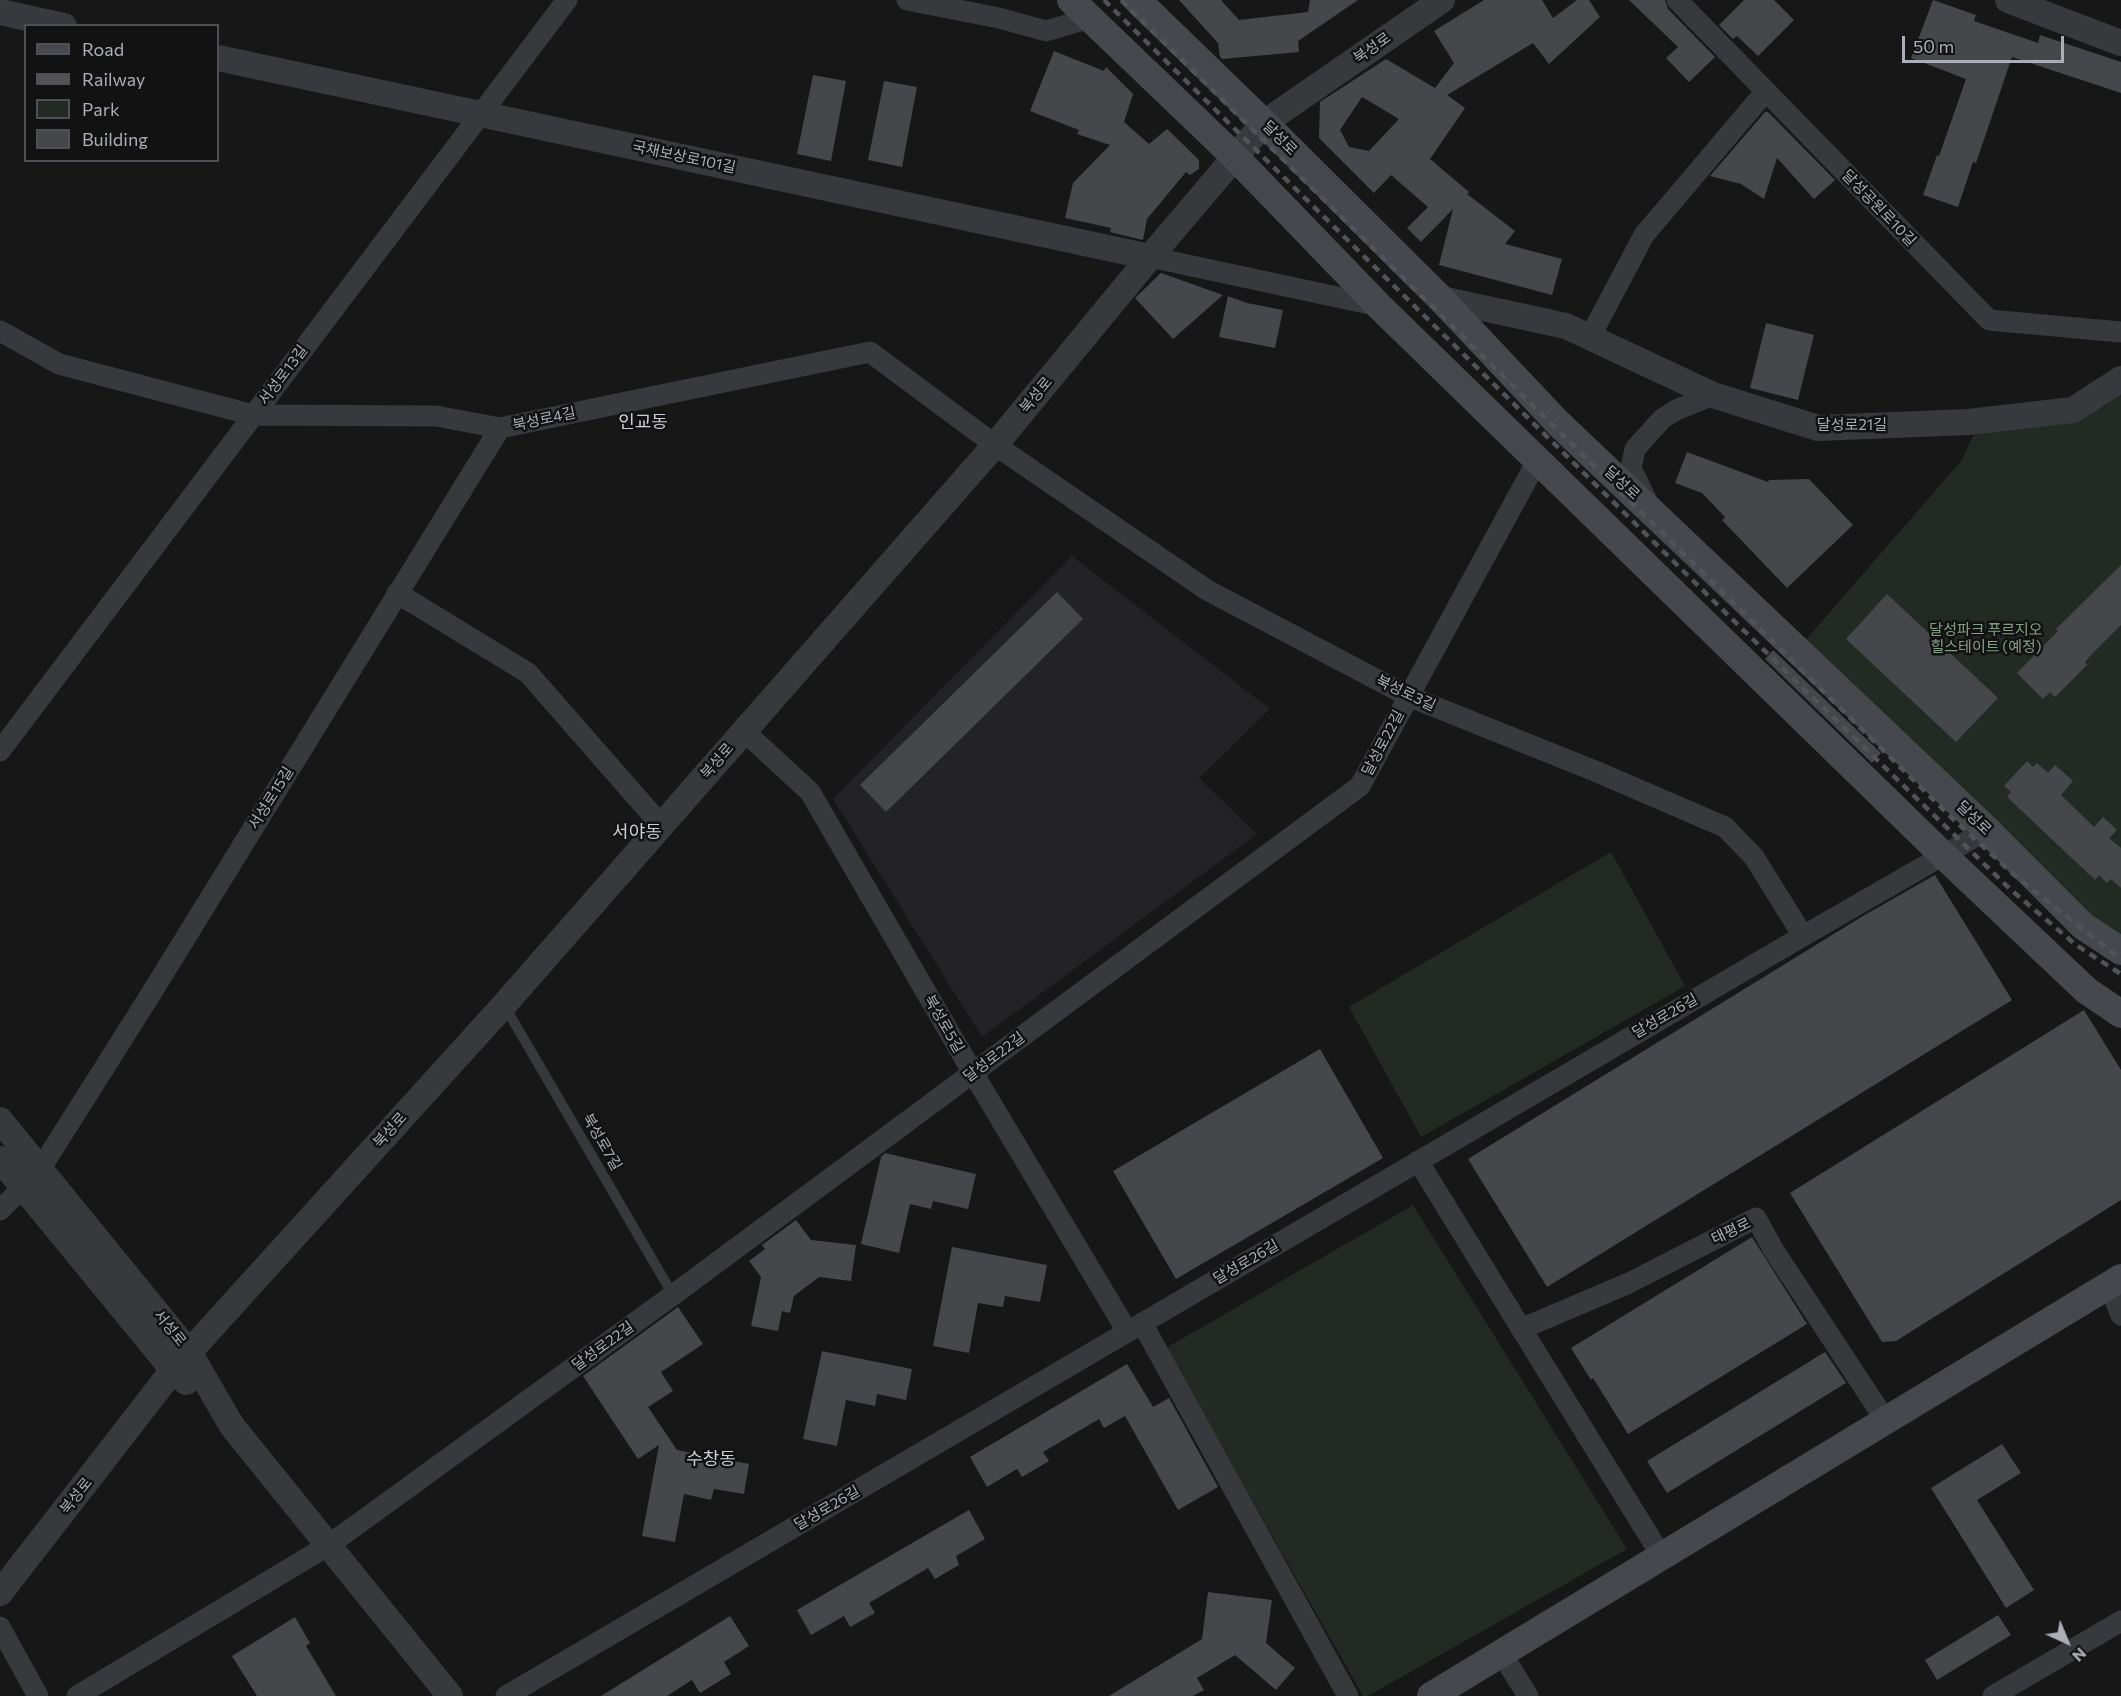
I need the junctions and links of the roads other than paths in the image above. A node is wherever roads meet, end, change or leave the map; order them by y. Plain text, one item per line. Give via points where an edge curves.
1 (567, 0) edge
2 (908, 0) edge
3 (1137, 0) edge
4 (1442, 0) edge
5 (1677, 0) edge
6 (2008, 0) edge
7 (1081, 9) edge
8 (0, 12) edge
9 (55, 24) edge
10 (2121, 43) edge
11 (219, 58) edge
12 (1766, 91) junction
13 (481, 113) junction
14 (1264, 123) junction
15 (1235, 158) junction
16 (1150, 256) junction
17 (1441, 299) junction
18 (1379, 306) junction
19 (0, 331) edge
20 (2121, 332) edge
21 (1590, 337) junction
22 (2121, 379) edge
23 (1713, 395) junction
24 (253, 415) junction
25 (500, 428) junction
26 (995, 445) junction
27 (1537, 461) junction
28 (1655, 514) junction
29 (397, 594) junction
30 (1408, 696) junction
31 (744, 731) junction
32 (0, 751) edge
33 (661, 825) junction
34 (1987, 830) junction
35 (1943, 855) junction
36 (1803, 936) junction
37 (2121, 951) edge
38 (504, 1005) junction
39 (2121, 1014) edge
40 (973, 1073) junction
41 (0, 1120) edge
42 (0, 1159) edge
43 (1418, 1161) junction
44 (41, 1168) junction
45 (23, 1187) junction
46 (0, 1210) edge
47 (2115, 1281) edge
48 (673, 1295) junction
49 (2121, 1315) edge
50 (1135, 1327) junction
51 (1521, 1329) junction
52 (181, 1361) junction
53 (1886, 1421) junction
54 (329, 1545) junction
55 (1662, 1557) junction
56 (0, 1593) edge
57 (2121, 1622) edge
58 (0, 1628) edge
59 (1502, 1654) junction
60 (38, 1696) edge
61 (77, 1696) edge
62 (450, 1696) edge
63 (506, 1696) edge
64 (1348, 1696) edge
65 (1431, 1696) edge
66 (1528, 1696) edge
67 (1993, 1696) edge

1 - 13 street, 서성로13길
2 - 7 street via 1046,31
3 - 14 main road, 달성로
4 - 14 street, 북성로
5 - 12 street, 달성공원로10길
6 - 10 street
7 - 15 main road
8 - 9 street
11 - 13 street, 국채보상로101길
12 - 20 street, 달성공원로10길 via 1989,320
12 - 21 street via 1644,235
13 - 16 street, 국채보상로101길
13 - 24 street, 서성로13길
14 - 15 street, 북성로
14 - 17 main road, 달성로
15 - 16 street, 북성로
15 - 18 main road
16 - 18 street
16 - 26 street, 북성로
17 - 21 street, 달성로21길 via 1566,326
17 - 28 main road, 달성로 via 1558,423
18 - 27 main road
19 - 24 street, 북성로4길 via 59,364
21 - 23 street, 달성로21길
22 - 23 street, 달성로21길 via 2073,410 1960,423 1818,428
23 - 28 street via 1662,419 1635,449 1631,468
24 - 25 street, 북성로4길 via 436,416
24 - 32 street, 서성로13길
25 - 26 street, 북성로4길 via 870,352
25 - 29 street, 서성로15길
26 - 30 street, 북성로3길 via 1207,590
26 - 31 street, 북성로
27 - 30 street, 달성로22길
27 - 35 main road
28 - 34 main road, 달성로
29 - 33 street via 528,673
29 - 44 street, 서성로15길
30 - 36 street, 북성로3길 via 1725,827 1754,857
30 - 40 street, 달성로22길 via 1360,786
31 - 33 street, 북성로
31 - 40 street, 북성로5길 via 810,792
33 - 38 street, 북성로
34 - 35 street, 달성로26길
34 - 37 main road, 달성로 via 2083,926
35 - 36 street, 달성로26길
35 - 39 main road via 2087,991
36 - 43 street, 달성로26길
38 - 48 lane, 북성로7길
38 - 52 street, 북성로
40 - 48 street, 달성로22길
40 - 50 street, 북성로5길
41 - 44 street, 서성로
42 - 45 street, 서성로
43 - 50 street, 달성로26길
43 - 51 street
44 - 52 street, 서성로
45 - 46 street
45 - 52 street, 서성로
47 - 49 street
47 - 53 main road
48 - 54 street, 달성로22길
50 - 63 street, 달성로26길
50 - 64 street, 북성로5길
51 - 53 street, 태평로 via 1629,1283 1756,1218
51 - 55 street
52 - 54 street, 서성로
52 - 56 street, 북성로
53 - 55 main road
54 - 61 street
54 - 62 street, 서성로
55 - 59 main road
57 - 67 street
58 - 60 street
59 - 65 main road
59 - 66 street

